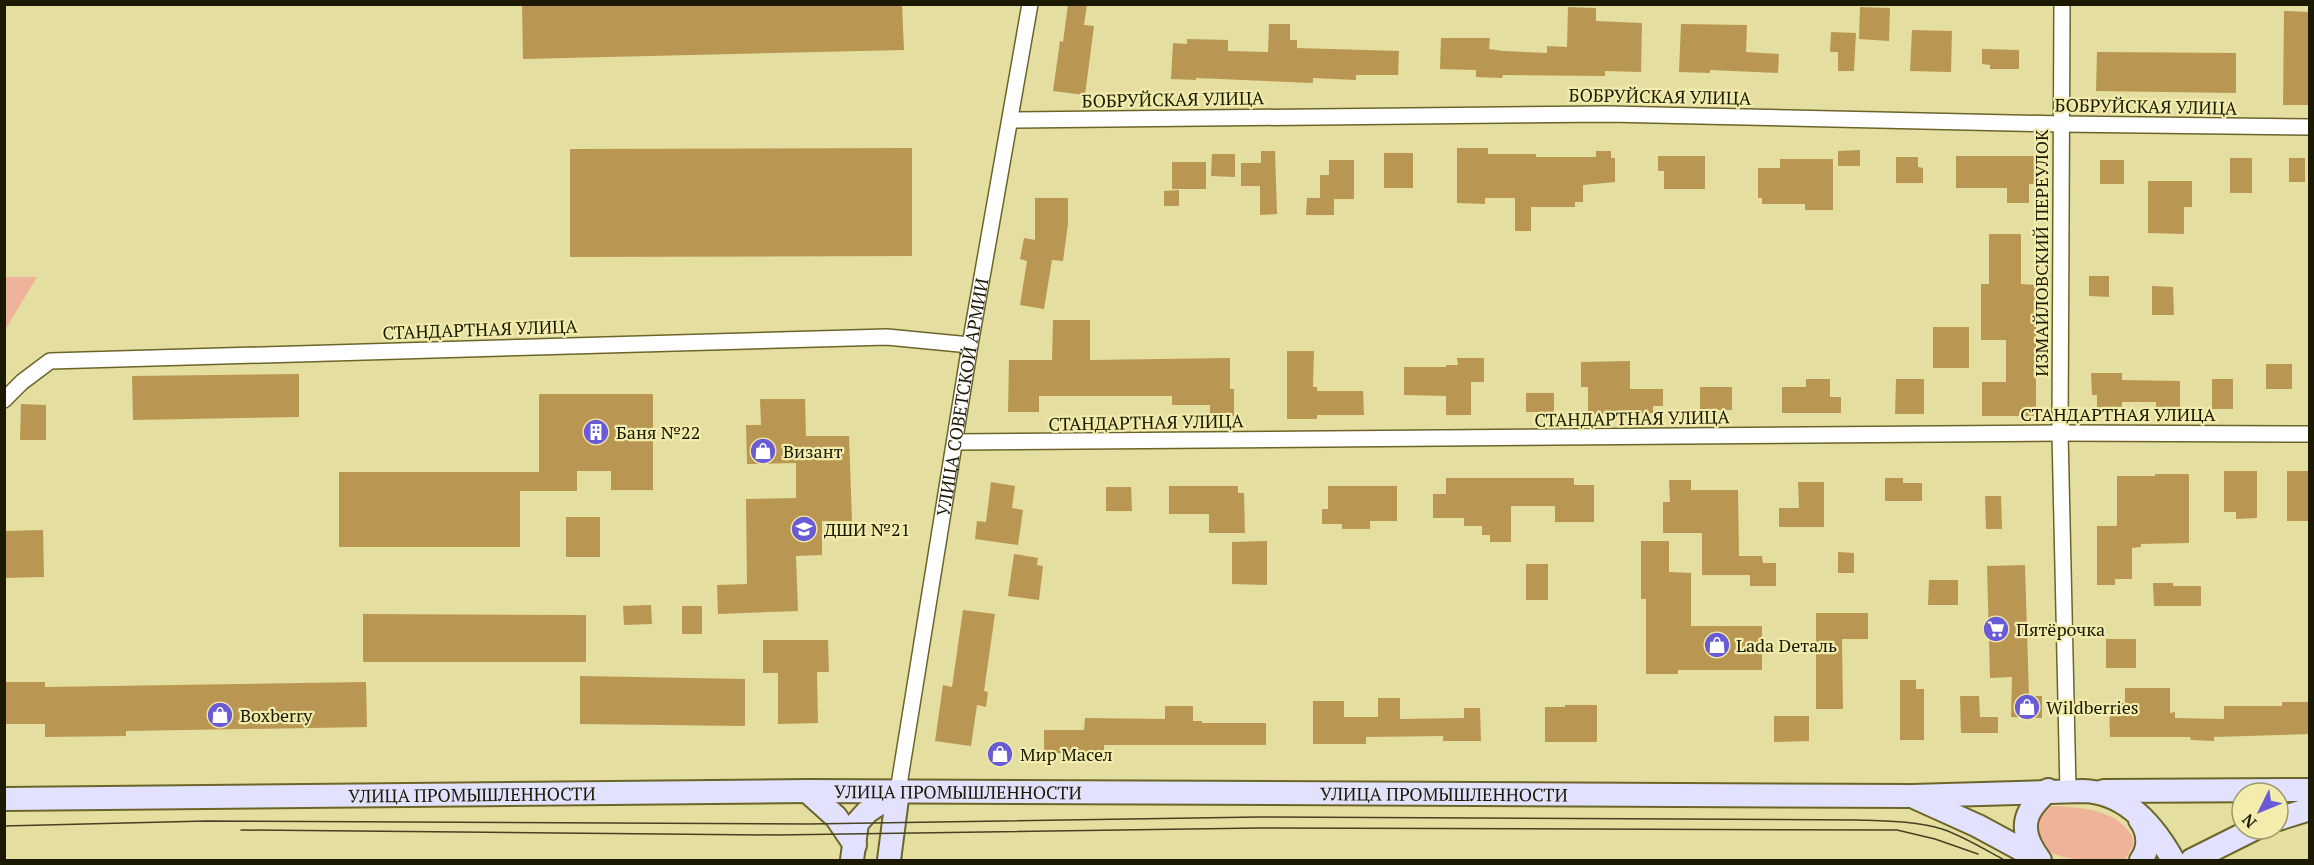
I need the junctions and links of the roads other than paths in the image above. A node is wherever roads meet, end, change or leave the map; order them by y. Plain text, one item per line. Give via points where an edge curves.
1 (1030, 4) edge
2 (2062, 4) edge
3 (1010, 120) junction
4 (2061, 124) junction
5 (2310, 127) edge
6 (970, 345) junction
7 (4, 400) edge
8 (2060, 433) junction
9 (2310, 434) edge
10 (955, 442) junction
11 (2058, 790) junction
12 (2310, 790) edge
13 (807, 791) junction
14 (898, 791) junction
15 (2094, 791) junction
16 (1912, 796) junction
17 (4, 799) edge
18 (2121, 802) junction
19 (2310, 808) edge
20 (2290, 815) edge
21 (2231, 841) edge
22 (853, 853) edge
23 (2039, 859) edge
24 (889, 861) edge
25 (2141, 861) edge
26 (2173, 861) edge
27 (2192, 861) edge

1 - 3 street, УЛИЦА СОВЕТСКОЙ АРМИИ
2 - 4 street, ИЗМАЙЛОВСКИЙ ПЕРЕУЛОК
3 - 4 street, БОБРУЙСКАЯ УЛИЦА via 1608,114
3 - 6 street, УЛИЦА СОВЕТСКОЙ АРМИИ
4 - 5 street, БОБРУЙСКАЯ УЛИЦА
4 - 8 street, ИЗМАЙЛОВСКИЙ ПЕРЕУЛОК
6 - 7 street, СТАНДАРТНАЯ УЛИЦА via 887,337 50,361
6 - 10 street, УЛИЦА СОВЕТСКОЙ АРМИИ
8 - 9 street, СТАНДАРТНАЯ УЛИЦА
8 - 10 street, СТАНДАРТНАЯ УЛИЦА
8 - 11 street, ИЗМАЙЛОВСКИЙ ПЕРЕУЛОК
10 - 14 street, УЛИЦА СОВЕТСКОЙ АРМИИ
11 - 15 main road, УЛИЦА ПРОМЫШЛЕННОСТИ
11 - 16 main road, УЛИЦА ПРОМЫШЛЕННОСТИ
11 - 23 main road via 2032,805 2024,827
12 - 15 main road
13 - 14 main road, УЛИЦА ПРОМЫШЛЕННОСТИ
13 - 17 main road, УЛИЦА ПРОМЫШЛЕННОСТИ
13 - 22 main road via 836,817
14 - 16 main road, УЛИЦА ПРОМЫШЛЕННОСТИ
14 - 22 main road via 857,823
14 - 24 main road, УЛИЦА СОВЕТСКОЙ АРМИИ
15 - 18 main road
16 - 23 main road, УЛИЦА ПРОМЫШЛЕННОСТИ
18 - 25 main road via 2146,828 2148,843
18 - 26 main road via 2143,818
19 - 20 main road
21 - 27 main road

